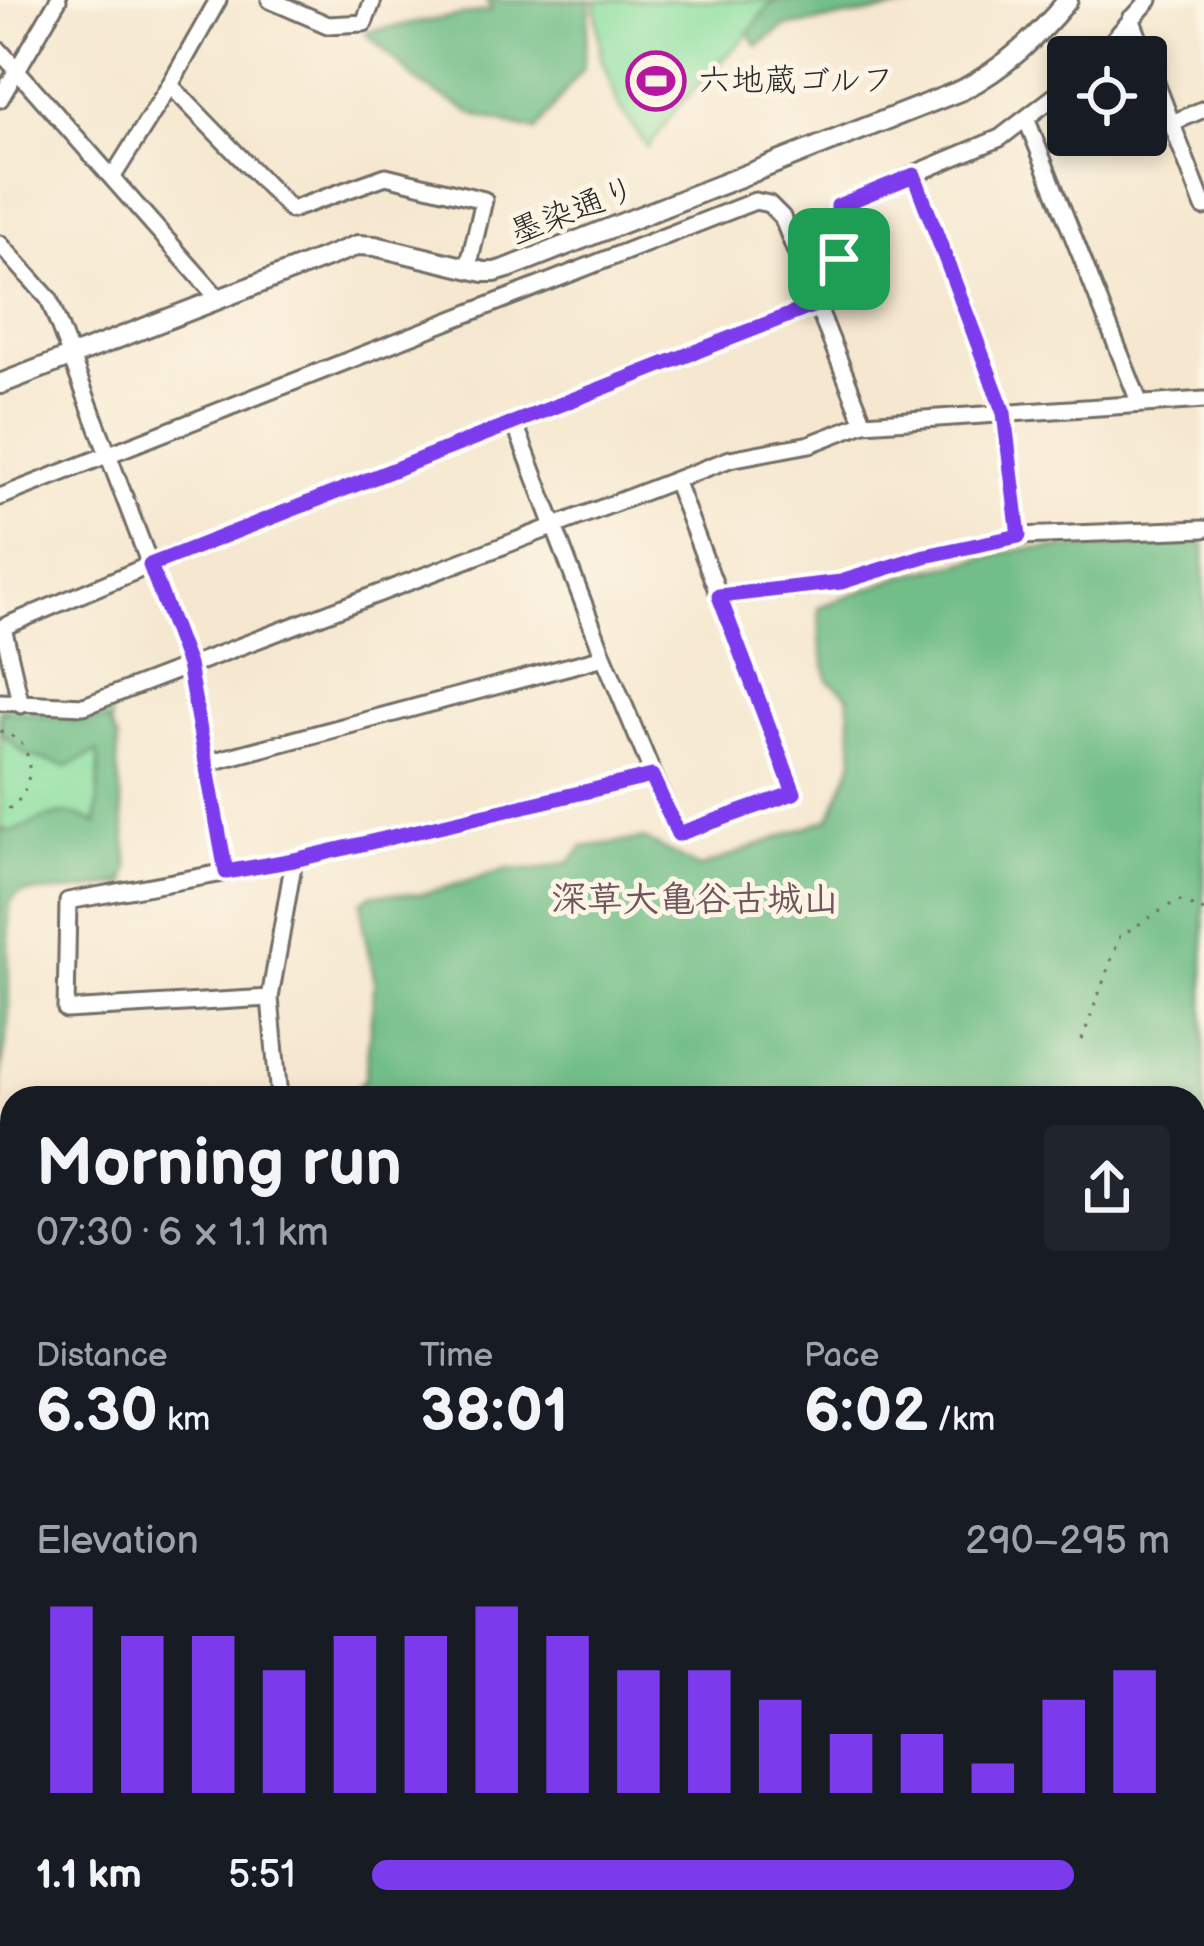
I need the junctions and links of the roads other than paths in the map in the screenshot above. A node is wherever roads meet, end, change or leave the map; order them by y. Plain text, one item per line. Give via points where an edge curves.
1 (58, 0) edge
2 (218, 0) edge
3 (270, 0) edge
4 (373, 0) edge
5 (1068, 0) edge
6 (1149, 0) edge
7 (1131, 18) junction
8 (1116, 36) edge
9 (0, 51) edge
10 (17, 70) junction
11 (170, 85) junction
12 (0, 99) edge
13 (1047, 102) edge
14 (1204, 109) edge
15 (1026, 118) junction
16 (1172, 123) junction
17 (914, 175) junction
18 (112, 178) junction
19 (1204, 207) edge
20 (0, 244) edge
21 (467, 268) junction
22 (218, 298) junction
23 (815, 305) junction
24 (71, 355) junction
25 (0, 384) edge
26 (1204, 400) edge
27 (1140, 404) junction
28 (1004, 413) junction
29 (864, 423) junction
30 (515, 424) junction
31 (106, 454) junction
32 (675, 481) junction
33 (0, 497) edge
34 (553, 526) junction
35 (1204, 529) edge
36 (1019, 536) junction
37 (150, 565) junction
38 (719, 596) junction
39 (604, 657) junction
40 (188, 665) junction
41 (0, 702) edge
42 (21, 705) junction
43 (207, 763) junction
44 (652, 776) junction
45 (294, 860) junction
46 (226, 872) junction
47 (270, 998) junction
48 (278, 1086) edge

1 - 10 street
2 - 11 street
3 - 4 street via 328,25 364,22
5 - 21 street, 墨染通り via 999,69 962,90 508,268
6 - 7 street
7 - 8 street
7 - 16 street
9 - 10 street
10 - 12 street
10 - 18 street
11 - 18 street
11 - 21 street via 290,209 386,176 484,200
13 - 15 street
14 - 16 street
15 - 17 street via 1000,138
15 - 27 street
16 - 19 street
17 - 23 street via 838,206 839,259
17 - 28 street
18 - 22 street
20 - 24 street via 49,299
21 - 22 street, 墨染通り via 358,245
22 - 24 street, 墨染通り
23 - 29 street
23 - 30 street
23 - 31 street via 782,218 755,201
24 - 25 street, 墨染通り
24 - 31 street
26 - 27 street
27 - 28 street
28 - 29 street
28 - 36 street
29 - 32 street
30 - 34 street
30 - 37 street
31 - 33 street
31 - 37 street
32 - 34 street
32 - 38 street
34 - 39 street
34 - 40 street
35 - 36 street
36 - 38 street via 841,582
37 - 40 street
37 - 42 street via 3,627
38 - 44 street via 794,793 678,834
39 - 43 street
39 - 44 street
40 - 42 street via 84,706
40 - 43 street
41 - 42 street
43 - 46 street
44 - 45 street
45 - 46 street
45 - 47 street
46 - 47 street via 68,901 66,1010
47 - 48 street

